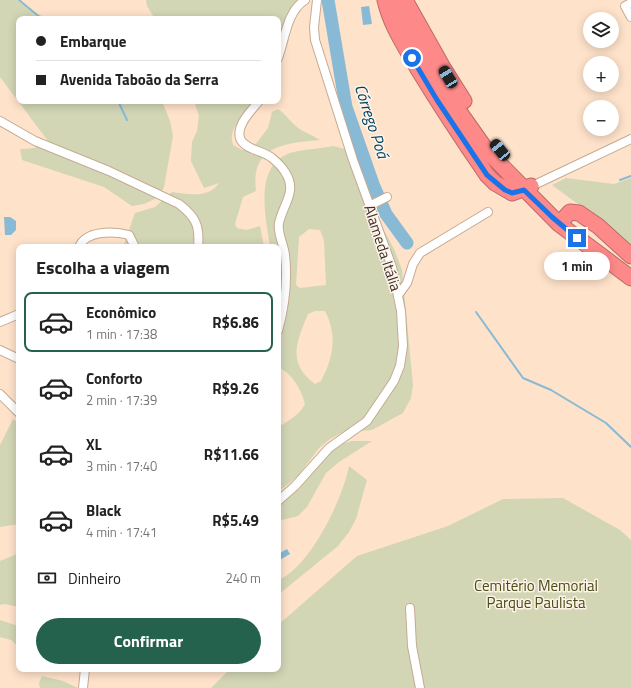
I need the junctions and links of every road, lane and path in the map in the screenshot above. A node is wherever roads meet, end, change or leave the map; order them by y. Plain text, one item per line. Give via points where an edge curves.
1 (305, 0) edge
2 (317, 0) edge
3 (379, 0) edge
4 (385, 0) edge
5 (393, 0) edge
6 (405, 0) edge
7 (631, 3) edge
8 (631, 17) edge
9 (390, 20) junction
10 (281, 49) edge
11 (257, 104) edge
12 (0, 121) edge
13 (631, 139) edge
14 (530, 192) junction
15 (387, 197) dead end
16 (372, 204) junction
17 (488, 212) dead end
18 (562, 220) junction
19 (81, 244) edge
20 (134, 244) edge
21 (198, 244) edge
22 (631, 256) edge
23 (631, 274) edge
24 (399, 294) junction
25 (16, 315) edge
26 (281, 318) edge
27 (0, 322) edge
28 (0, 350) edge
29 (16, 358) edge
30 (0, 394) edge
31 (16, 411) edge
32 (281, 498) edge
33 (410, 608) dead end
34 (85, 672) edge
35 (83, 688) edge
36 (420, 688) edge

1 - 10 street via 296,6 292,14
2 - 16 street, Alameda Itália via 315,40 328,85
3 - 9 street
4 - 9 highway
5 - 14 highway via 439,83 468,125 487,151
6 - 14 highway via 478,123
7 - 8 street via 625,6
9 - 14 highway via 437,100 487,175 512,193
11 - 26 street via 245,120 239,137 243,143 272,158 284,171 291,187 290,197 278,224 287,278
12 - 21 street via 35,142 109,171 179,204 196,220
13 - 14 street
14 - 18 highway
15 - 16 street
16 - 24 street, Alameda Itália
17 - 24 street via 420,253 413,264 407,283
18 - 22 highway via 570,212 579,213 598,226
18 - 23 highway
19 - 20 street via 89,237 110,232 129,235
24 - 32 street, Alameda Itália via 402,346 400,366 390,387 367,422 329,448 296,486
25 - 27 street
28 - 29 street
30 - 31 street
33 - 36 street via 412,646
34 - 35 street

